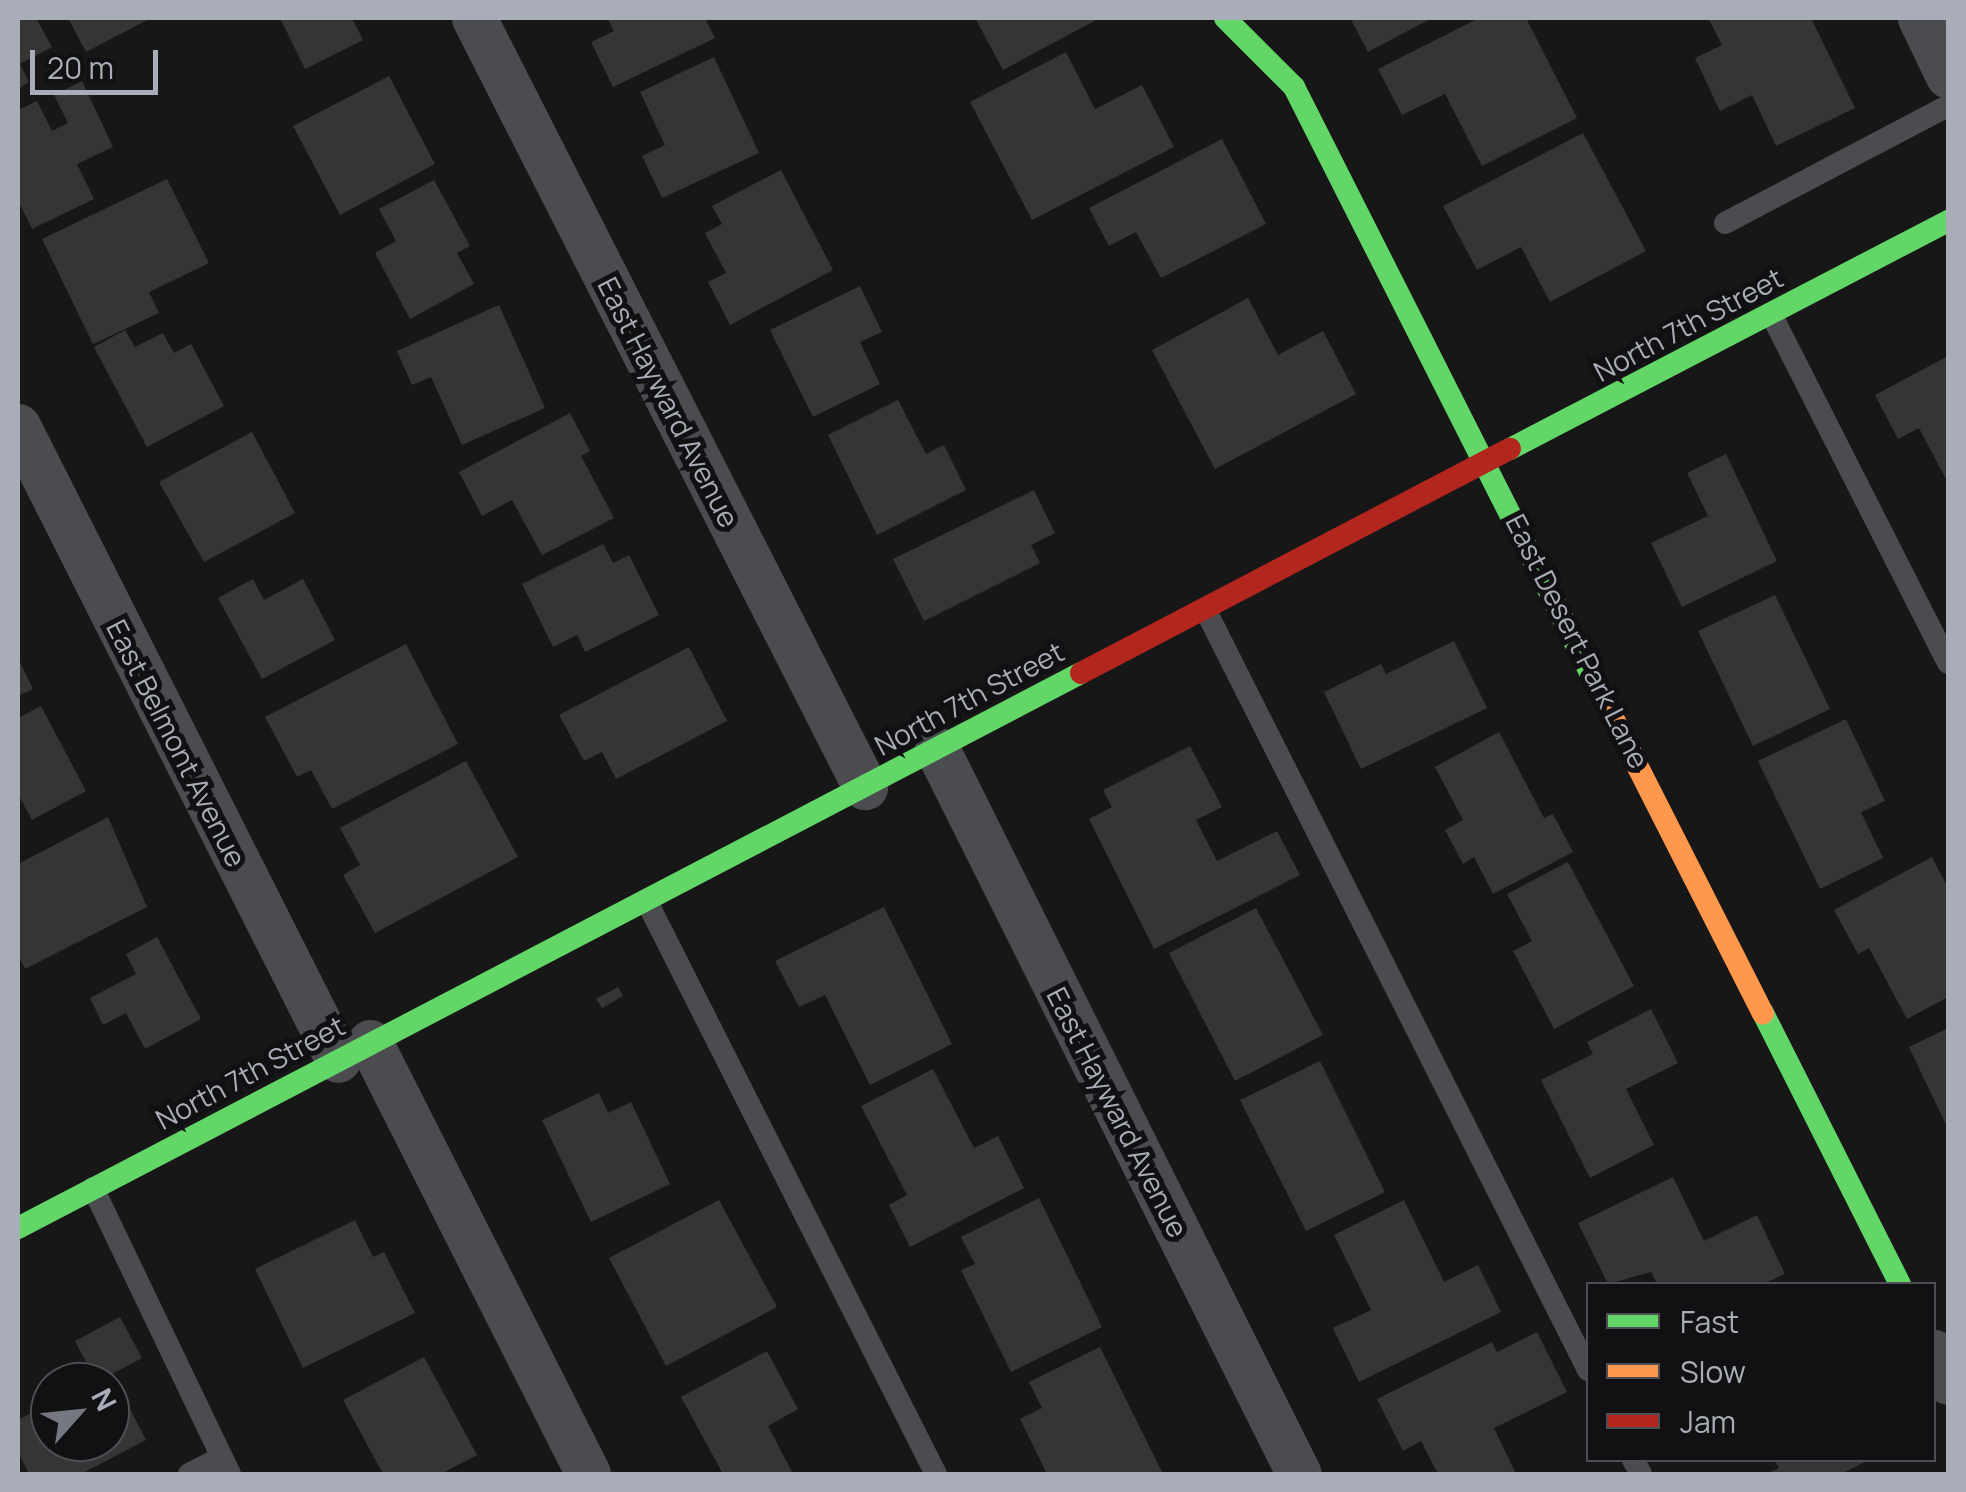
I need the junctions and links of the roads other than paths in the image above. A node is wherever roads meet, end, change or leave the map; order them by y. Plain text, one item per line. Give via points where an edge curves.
1 (474, 18) edge
2 (1225, 18) edge
3 (1920, 18) edge
4 (1948, 76) edge
5 (1948, 106) edge
6 (1948, 221) edge
7 (1725, 223) dead end
8 (1771, 314) junction
9 (18, 426) edge
10 (1488, 462) junction
11 (1205, 609) junction
12 (1948, 664) edge
13 (937, 749) junction
14 (864, 787) junction
15 (646, 900) junction
16 (354, 1051) junction
17 (93, 1188) junction
18 (18, 1228) edge
19 (1899, 1282) edge
20 (1936, 1356) edge
21 (1586, 1366) edge
22 (1948, 1382) edge
23 (225, 1466) edge
24 (189, 1474) edge
25 (588, 1474) edge
26 (936, 1474) edge
27 (1299, 1474) edge

1 - 14 street, East Hayward Avenue
2 - 10 main road, East Desert Park Lane via 1294,87
3 - 4 street
5 - 7 lane
6 - 8 main road, North 7th Street
8 - 10 main road, North 7th Street
8 - 12 lane
9 - 16 street, East Belmont Avenue
10 - 11 main road, North 7th Street
10 - 19 main road, East Desert Park Lane
11 - 13 main road, North 7th Street
11 - 21 lane
13 - 14 main road, North 7th Street
13 - 27 street, East Hayward Avenue
14 - 15 main road, North 7th Street
15 - 16 main road, North 7th Street
15 - 26 lane
16 - 17 main road, North 7th Street
16 - 25 street, East Belmont Avenue
17 - 18 main road, North 7th Street
17 - 23 lane
20 - 22 street
23 - 24 lane

